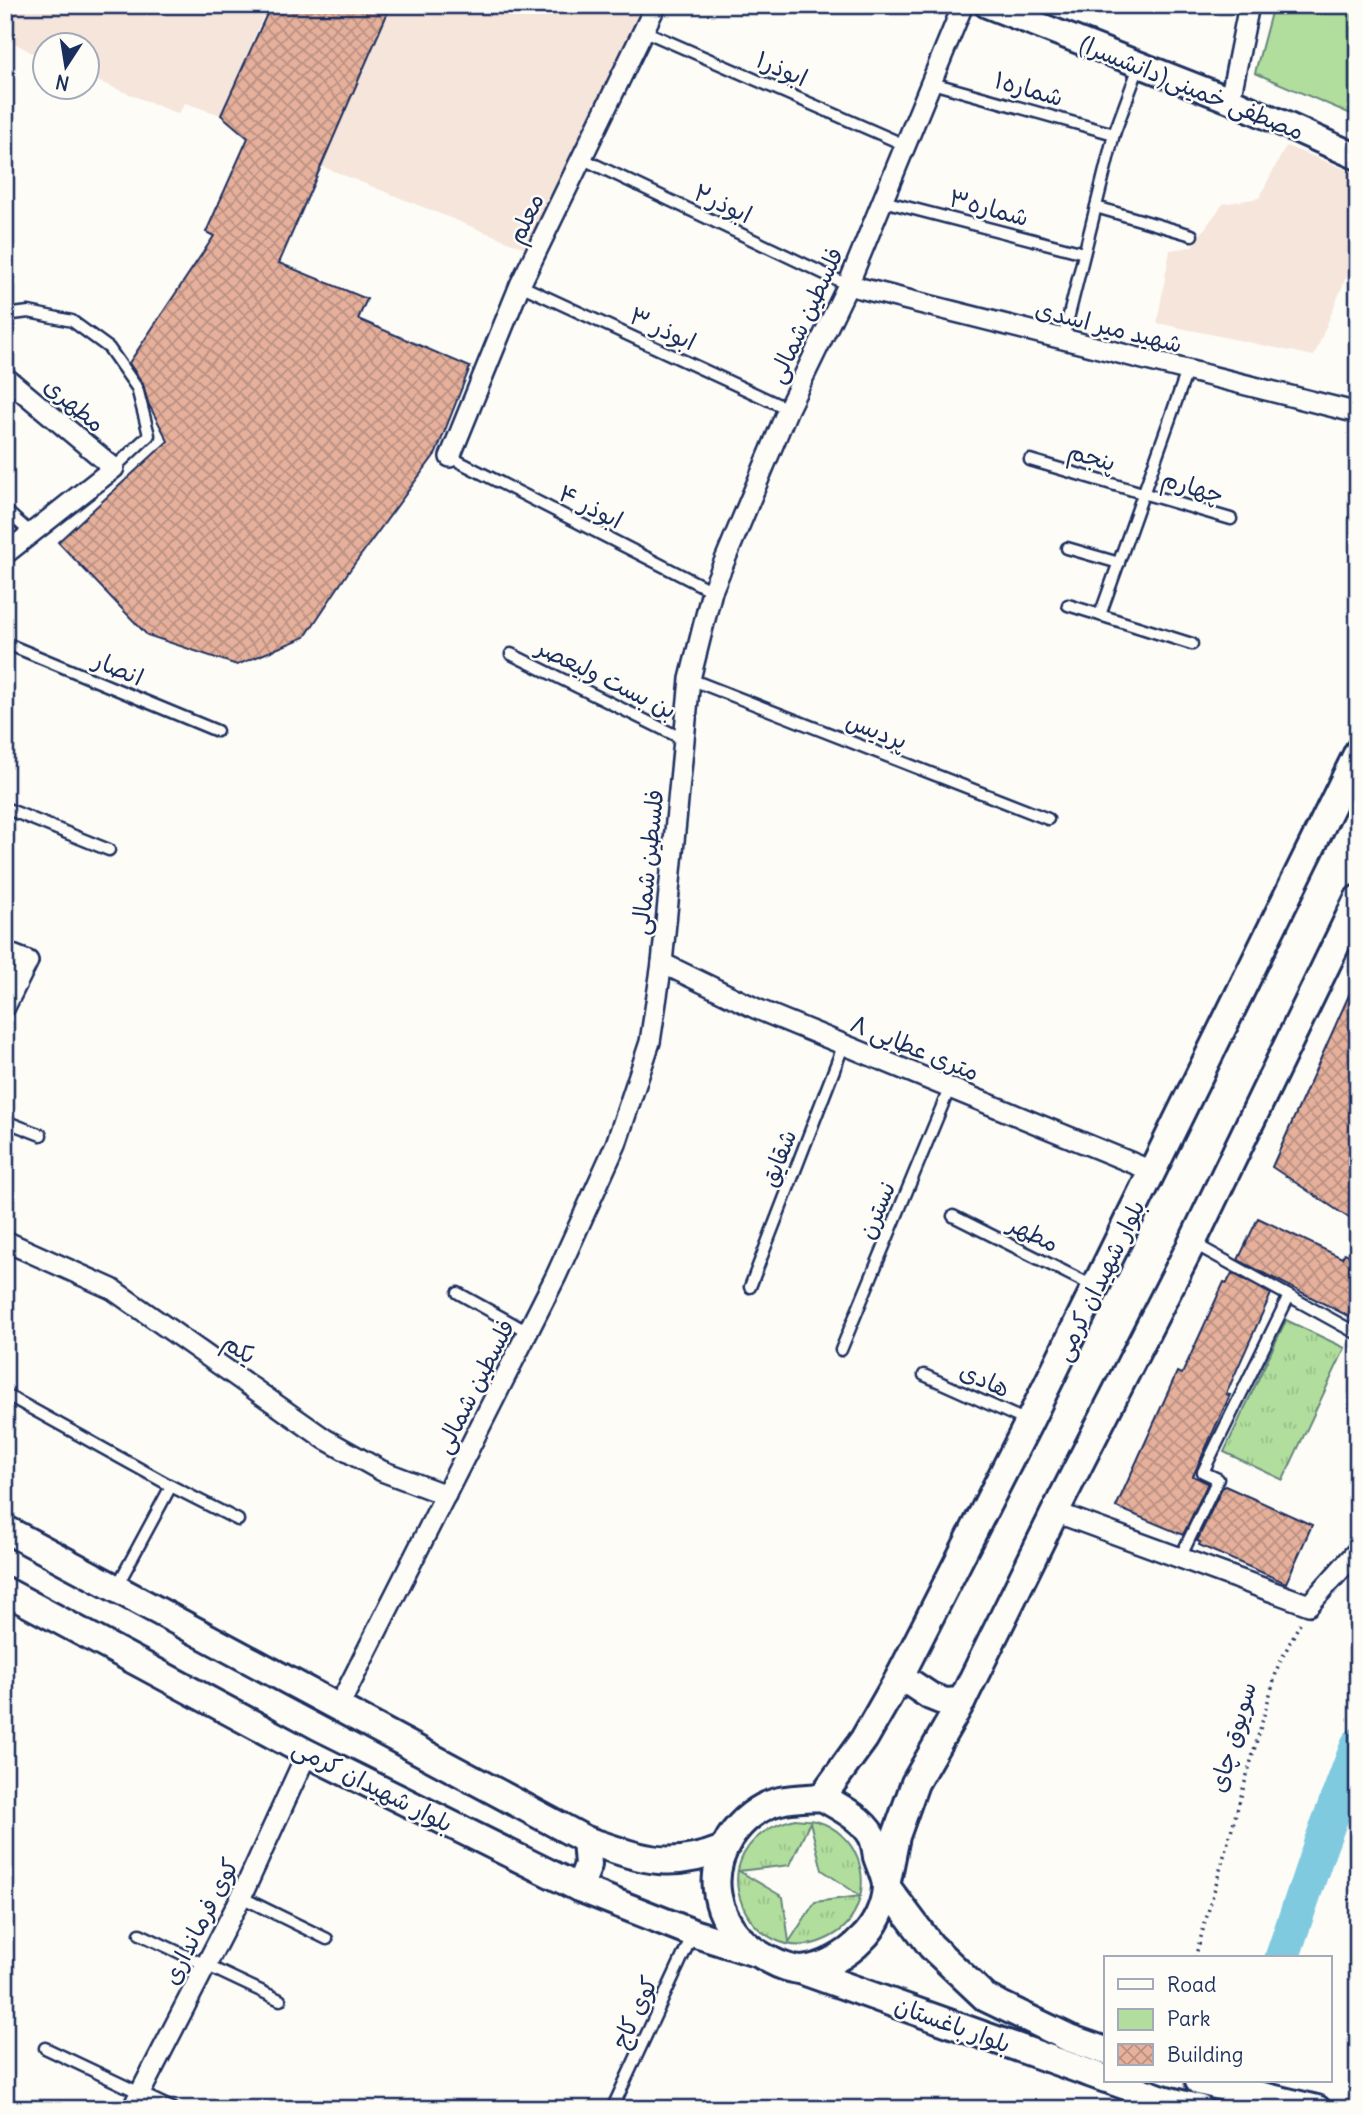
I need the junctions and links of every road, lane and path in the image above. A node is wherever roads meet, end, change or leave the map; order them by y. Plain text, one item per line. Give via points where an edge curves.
1 (656, 5) edge
2 (963, 5) edge
3 (987, 5) edge
4 (1249, 5) edge
5 (642, 30) junction
6 (1140, 64) junction
7 (932, 83) junction
8 (1230, 100) junction
9 (1114, 134) junction
10 (905, 145) junction
11 (1358, 157) edge
12 (581, 158) junction
13 (883, 201) junction
14 (1096, 207) junction
15 (1192, 235) dead end
16 (1084, 253) junction
17 (520, 285) junction
18 (848, 285) junction
19 (5, 315) edge
20 (1063, 340) junction
21 (1187, 371) junction
22 (5, 377) edge
23 (788, 409) junction
24 (1358, 413) edge
25 (450, 457) joint
26 (1030, 460) dead end
27 (114, 468) junction
28 (1143, 493) junction
29 (5, 510) edge
30 (1231, 519) dead end
31 (31, 533) junction
32 (1068, 548) dead end
33 (5, 554) edge
34 (1119, 563) junction
35 (712, 591) junction
36 (1068, 605) dead end
37 (1100, 615) junction
38 (5, 643) edge
39 (1192, 644) dead end
40 (511, 654) dead end
41 (690, 680) junction
42 (217, 731) dead end
43 (685, 741) junction
44 (1358, 752) edge
45 (5, 808) edge
46 (1048, 819) dead end
47 (109, 850) dead end
48 (1358, 899) edge
49 (1348, 943) edge
50 (5, 952) edge
51 (662, 963) junction
52 (5, 1007) edge
53 (845, 1044) junction
54 (950, 1087) junction
55 (5, 1121) edge
56 (41, 1135) dead end
57 (1152, 1171) junction
58 (953, 1216) dead end
59 (5, 1241) edge
60 (1192, 1243) junction
61 (750, 1287) dead end
62 (1096, 1287) junction
63 (458, 1293) dead end
64 (1289, 1296) junction
65 (528, 1332) junction
66 (1358, 1334) edge
67 (841, 1350) dead end
68 (924, 1375) dead end
69 (5, 1394) edge
70 (1029, 1422) junction
71 (171, 1486) junction
72 (446, 1495) junction
73 (1055, 1512) junction
74 (238, 1520) dead end
75 (5, 1529) edge
76 (1358, 1550) edge
77 (1180, 1558) junction
78 (116, 1588) junction
79 (5, 1591) edge
80 (1309, 1605) junction
81 (900, 1676) junction
82 (962, 1701) junction
83 (338, 1708) junction
84 (307, 1753) junction
85 (822, 1797) junction
86 (586, 1840) junction
87 (723, 1849) junction
88 (886, 1886) junction
89 (579, 1888) junction
90 (241, 1896) junction
91 (693, 1933) junction
92 (140, 1934) dead end
93 (327, 1939) dead end
94 (753, 1952) junction
95 (1196, 1956) edge
96 (205, 1966) junction
97 (800, 1970) junction
98 (280, 2000) dead end
99 (45, 2048) dead end
100 (1104, 2050) edge
101 (1104, 2077) edge
102 (1115, 2082) edge
103 (1203, 2082) edge
104 (136, 2100) edge
105 (174, 2109) edge
106 (612, 2109) edge
107 (1200, 2109) edge
108 (1317, 2109) edge

1 - 5 street, معلم
2 - 7 street, فلسطین شمالی
3 - 6 street, (دانشسرا)مصطفی خمینی
4 - 8 street
5 - 10 lane, ابوذر۱
5 - 12 street, معلم
6 - 8 street, (دانشسرا)مصطفی خمینی
6 - 9 lane
7 - 9 lane, شماره۱
7 - 10 street, فلسطین شمالی
8 - 11 street, (دانشسرا)مصطفی خمینی
9 - 14 lane
10 - 13 street, فلسطین شمالی
12 - 17 street, معلم
12 - 18 lane, ابوذر۲
13 - 16 lane, شماره۳
13 - 18 street, فلسطین شمالی
14 - 15 lane
14 - 16 lane
16 - 20 lane
17 - 23 lane, ابوذر ۳
17 - 25 street, معلم
18 - 20 street, شهید میر اسدی
18 - 23 street, فلسطین شمالی
19 - 27 lane via 29,312 72,321 109,348 137,388 149,435
20 - 21 street, شهید میر اسدی
21 - 24 street, شهید میر اسدی
21 - 28 lane
22 - 27 street, مطهری
23 - 35 street, فلسطین شمالی
25 - 35 lane, ابوذر ۴
26 - 28 lane, پنجم
27 - 31 street
28 - 30 lane, چهارم
28 - 34 lane
29 - 31 lane
31 - 33 street
32 - 34 lane
34 - 37 lane
35 - 41 street, فلسطین شمالی
36 - 37 lane
37 - 39 lane
38 - 42 lane, انصار
40 - 43 lane, بن بست ولیعصر
41 - 43 street, فلسطین شمالی
41 - 46 lane, پردیس
43 - 51 street, فلسطین شمالی
44 - 57 main road, بلوار شهیدان کرمی
45 - 47 lane
48 - 49 main road
49 - 60 main road
50 - 52 street via 28,961
51 - 53 street, ۸ متری عطایی via 757,1009
51 - 65 street, فلسطین شمالی via 650,1042 616,1144
53 - 54 street, ۸ متری عطایی
53 - 61 lane, شقایق
54 - 57 street, ۸ متری عطایی
54 - 67 lane, نسترن
55 - 56 lane
57 - 62 main road, بلوار شهیدان کرمی
58 - 62 lane, مطهر
59 - 72 street, یکم via 112,1289 326,1439 382,1471
60 - 64 lane
60 - 73 main road
62 - 70 main road, بلوار شهیدان کرمی
63 - 65 lane
64 - 66 lane
64 - 77 lane via 1203,1472 1218,1479
65 - 72 street, فلسطین شمالی
68 - 70 lane, هادی
69 - 71 lane
70 - 81 main road, بلوار شهیدان کرمی
71 - 74 lane
71 - 78 lane
72 - 83 street, فلسطین شمالی
73 - 77 street
73 - 82 main road
75 - 78 main road, بلوار شهیدان کرمی
76 - 80 street
77 - 80 street
78 - 83 main road, بلوار شهیدان کرمی
79 - 84 main road, بلوار شهیدان کرمی
80 - 95 path, سویوق چای via 1278,1665
81 - 82 main road via 930,1696 945,1702
81 - 85 main road, بلوار شهیدان کرمی via 864,1739
82 - 88 main road via 915,1783 896,1836
83 - 86 main road, بلوار شهیدان کرمی
84 - 89 main road, بلوار شهیدان کرمی
84 - 90 street, کوی فرمانداری
85 - 87 main road via 778,1801 755,1812 736,1828
85 - 88 main road via 853,1816 871,1835
86 - 87 main road, بلوار شهیدان کرمی via 666,1862 701,1858
86 - 89 main road via 588,1865
87 - 94 main road via 717,1877 720,1906 732,1932
88 - 97 main road via 881,1911 869,1933 850,1951
88 - 100 main road, بلوار باغستان via 930,1946 986,1998
89 - 91 main road, بلوار شهیدان کرمی
90 - 93 lane
90 - 96 street, کوی فرمانداری
91 - 94 main road, بلوار شهیدان کرمی
91 - 106 lane, کوی کاج
92 - 96 lane
94 - 97 main road
96 - 98 lane
96 - 104 street, کوی فرمانداری
97 - 101 main road, بلوار باغستان
99 - 104 lane
102 - 107 main road
103 - 108 main road
104 - 105 lane

